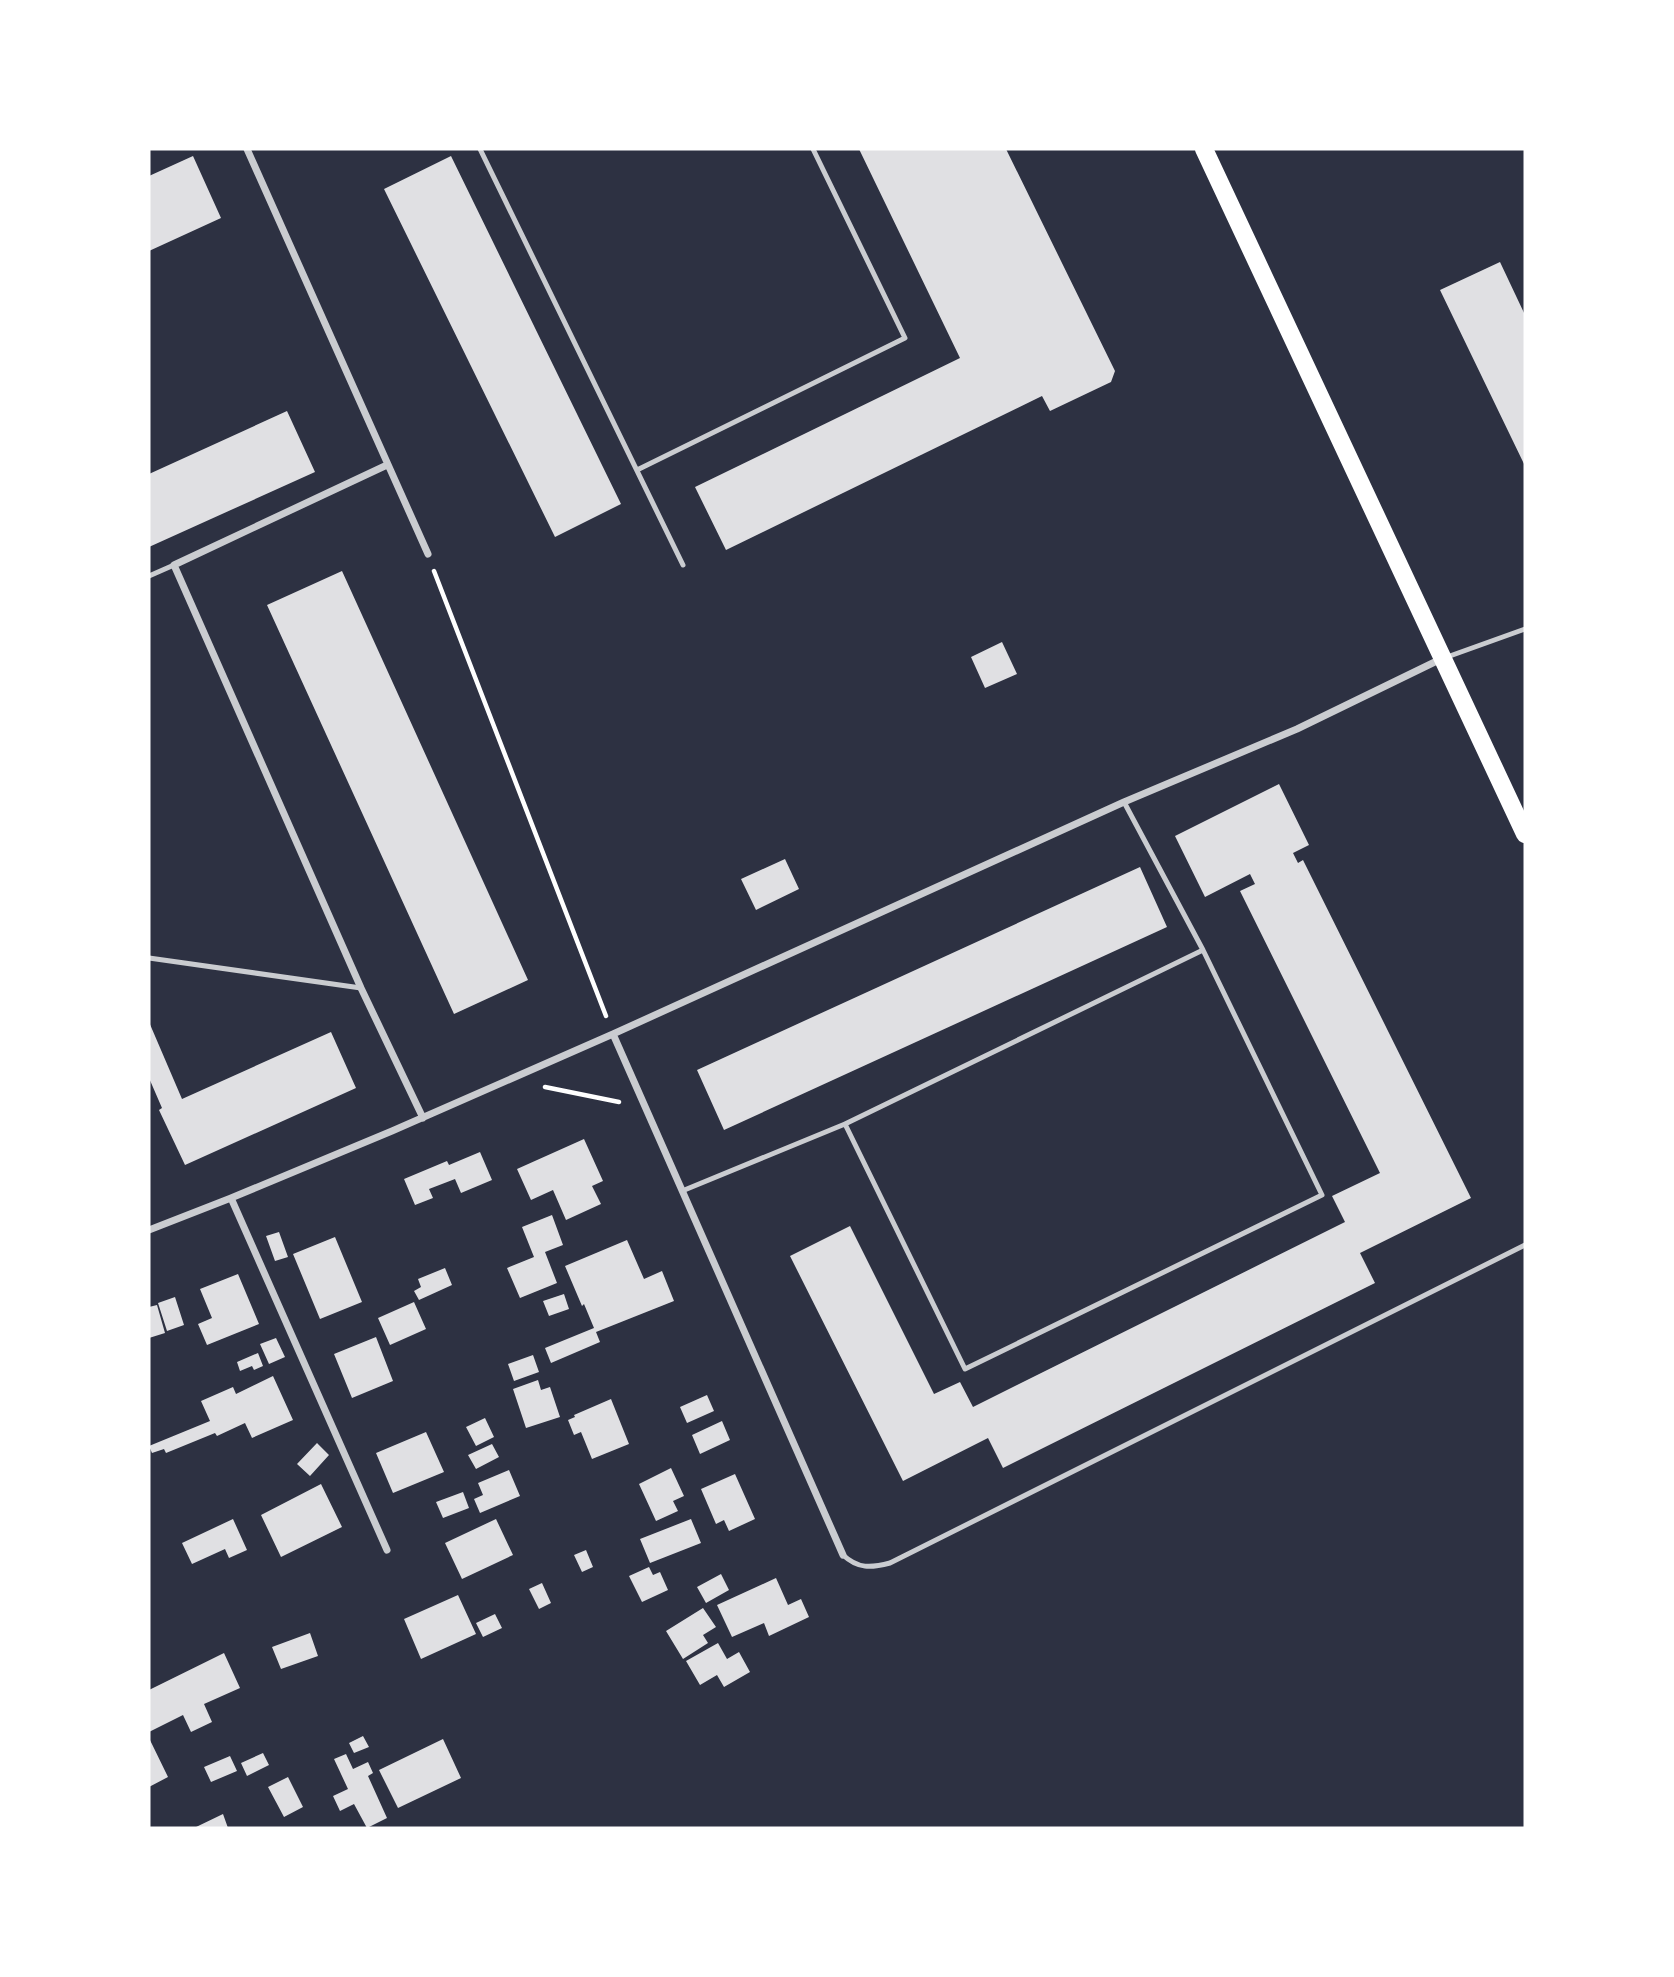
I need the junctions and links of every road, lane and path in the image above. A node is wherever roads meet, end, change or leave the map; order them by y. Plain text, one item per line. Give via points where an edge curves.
1 (247, 149) edge
2 (480, 149) edge
3 (813, 149) edge
4 (1204, 149) edge
5 (387, 465) junction
6 (636, 470) junction
7 (428, 554) joint
8 (174, 565) junction
9 (683, 565) dead end
10 (149, 576) edge
11 (1525, 629) edge
12 (1444, 658) junction
13 (1124, 802) junction
14 (1525, 834) edge
15 (1203, 950) junction
16 (149, 958) edge
17 (361, 988) junction
18 (613, 1034) junction
19 (510, 1080) junction
20 (645, 1108) junction
21 (423, 1118) junction
22 (845, 1124) junction
23 (682, 1191) junction
24 (231, 1198) junction
25 (149, 1230) edge
26 (1525, 1245) edge
27 (387, 1550) dead end
28 (843, 1555) joint

1 - 5 street
2 - 6 lane
3 - 6 lane via 905,338
4 - 12 main road
5 - 7 street
5 - 8 street
6 - 9 lane
7 - 18 path
8 - 10 lane
8 - 17 street
11 - 12 lane
12 - 13 street via 1297,729
12 - 14 main road
13 - 15 lane
13 - 18 street
15 - 22 lane
15 - 22 lane via 1322,1195 965,1369
16 - 17 lane
17 - 21 street
18 - 19 street
18 - 20 street
19 - 20 path
19 - 21 street
20 - 23 street
21 - 24 street
22 - 23 lane
23 - 28 street
24 - 25 street
24 - 27 street
26 - 28 lane via 890,1563 860,1567

